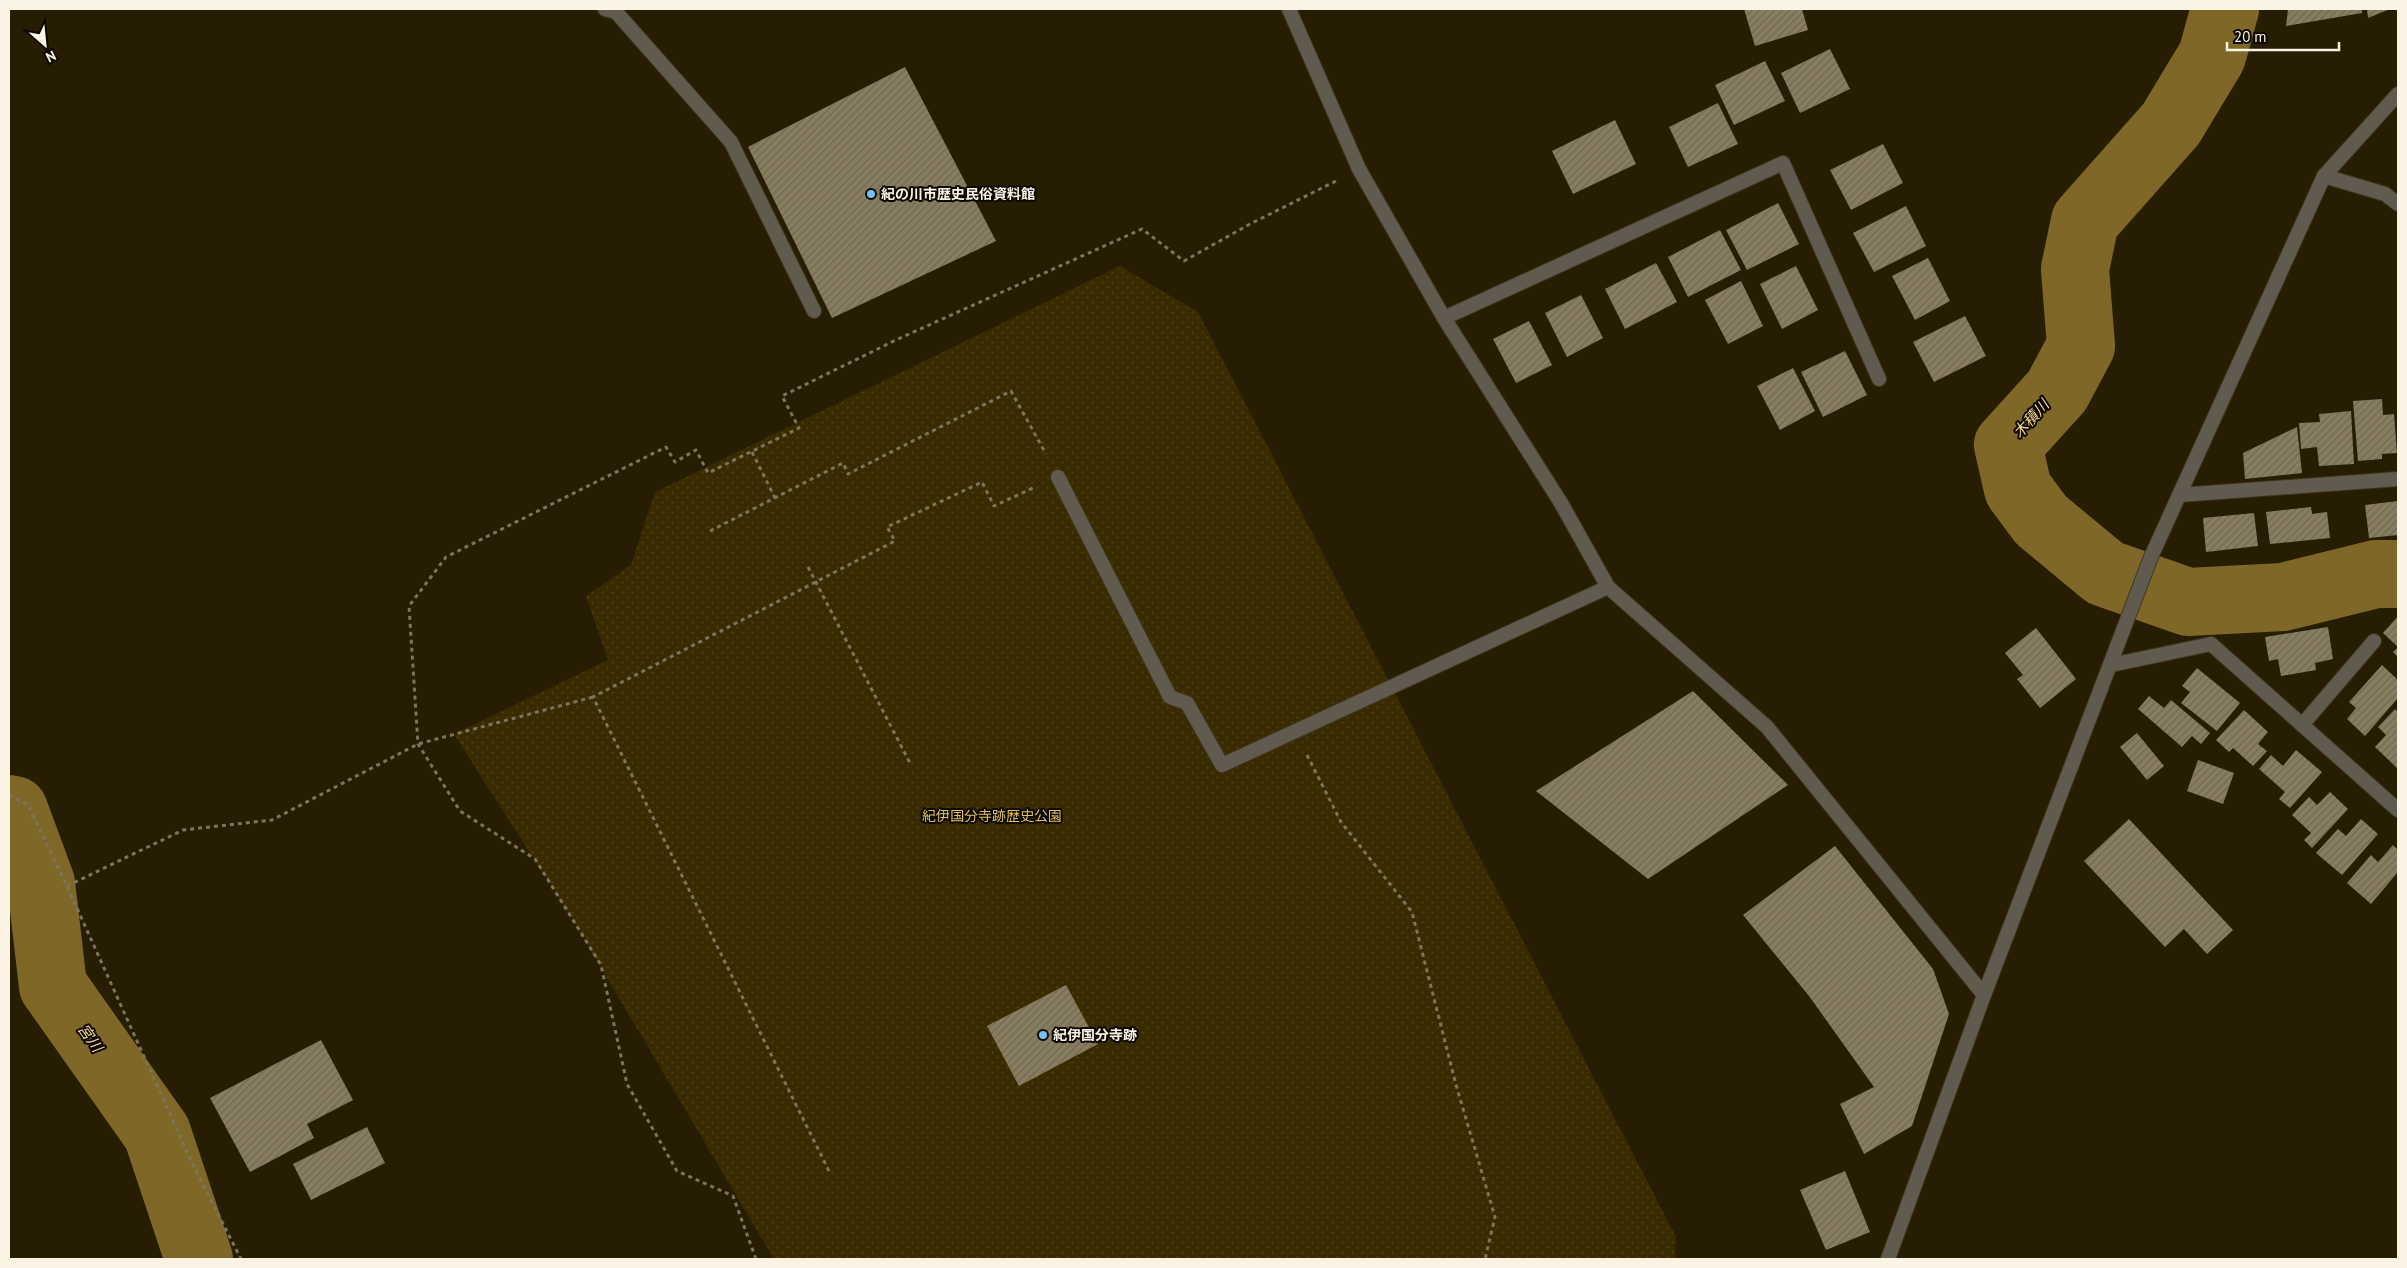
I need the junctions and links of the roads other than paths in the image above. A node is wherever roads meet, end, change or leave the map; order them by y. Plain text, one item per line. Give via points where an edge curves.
1 (605, 9) edge
2 (1289, 9) edge
3 (2398, 94) edge
4 (2324, 176) junction
5 (2398, 204) edge
6 (814, 311) dead end
7 (1444, 318) junction
8 (1879, 378) dead end
9 (1058, 476) road end
10 (2398, 479) edge
11 (2179, 495) junction
12 (1608, 587) junction
13 (2374, 641) dead end
14 (2111, 664) junction
15 (2302, 725) junction
16 (2398, 810) edge
17 (1984, 995) junction
18 (1888, 1259) edge

1 - 6 street via 616,12 731,142
2 - 7 street via 1359,169
3 - 4 street
4 - 5 street via 2385,194
4 - 11 street
7 - 8 street via 1783,163
7 - 12 street via 1561,503
9 - 12 street via 1170,697 1187,703 1222,765
10 - 11 street
11 - 14 street via 2151,557
12 - 17 street via 1767,727
13 - 15 street
14 - 15 street via 2211,644
14 - 17 street
15 - 16 street
17 - 18 street

